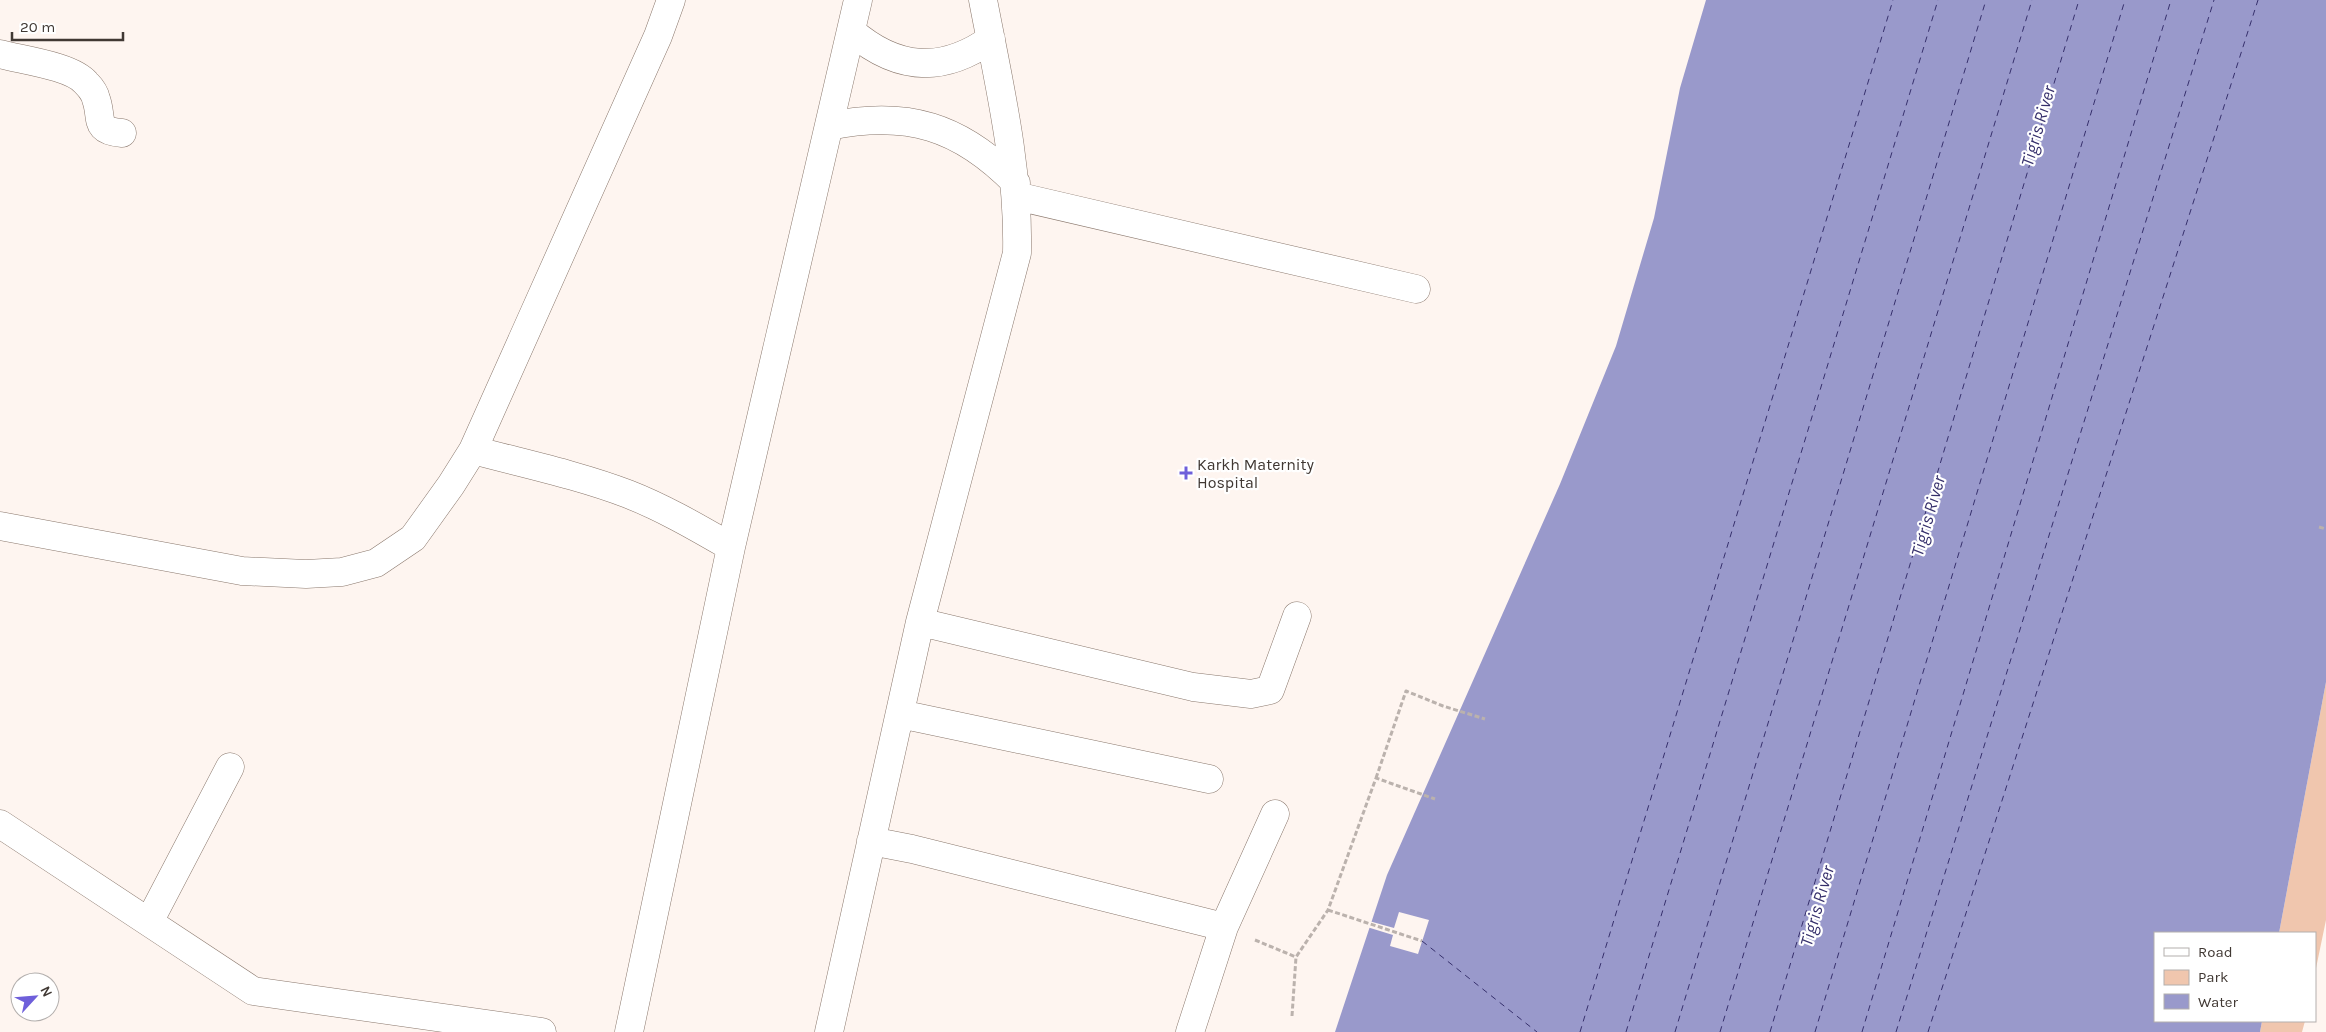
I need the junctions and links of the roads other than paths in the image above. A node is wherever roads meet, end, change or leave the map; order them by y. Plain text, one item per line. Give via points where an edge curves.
1 (671, 0) edge
2 (858, 0) edge
3 (984, 0) edge
4 (850, 31) junction
5 (991, 39) junction
6 (0, 54) edge
7 (829, 126) junction
8 (122, 134) dead end
9 (1016, 190) junction
10 (1416, 289) dead end
11 (473, 450) junction
12 (0, 526) edge
13 (731, 547) junction
14 (1297, 616) dead end
15 (920, 622) junction
16 (900, 714) junction
17 (230, 767) dead end
18 (1209, 779) dead end
19 (1275, 814) dead end
20 (0, 824) edge
21 (872, 841) junction
22 (149, 922) junction
23 (1224, 927) junction
24 (542, 1032) edge
25 (629, 1032) edge
26 (829, 1032) edge
27 (1190, 1032) edge

1 - 11 street via 658,36
2 - 4 street
3 - 5 street
4 - 5 street via 867,46 887,56 930,64 973,52
4 - 7 street
5 - 9 street via 1012,149
6 - 8 street via 74,72 86,82 96,99 102,126 112,133
7 - 9 street via 887,119 936,129 971,145 995,162
7 - 13 street
9 - 10 street
9 - 15 street via 1017,253
11 - 12 street via 413,538 376,563 342,572 242,571
11 - 13 street via 580,478 629,495
13 - 25 street
14 - 15 street via 1270,690 1251,694 1192,688
15 - 16 street
16 - 18 street
16 - 21 street
17 - 22 street
19 - 23 street
20 - 22 street
21 - 23 street
21 - 26 street
22 - 24 street via 253,991
23 - 27 street

